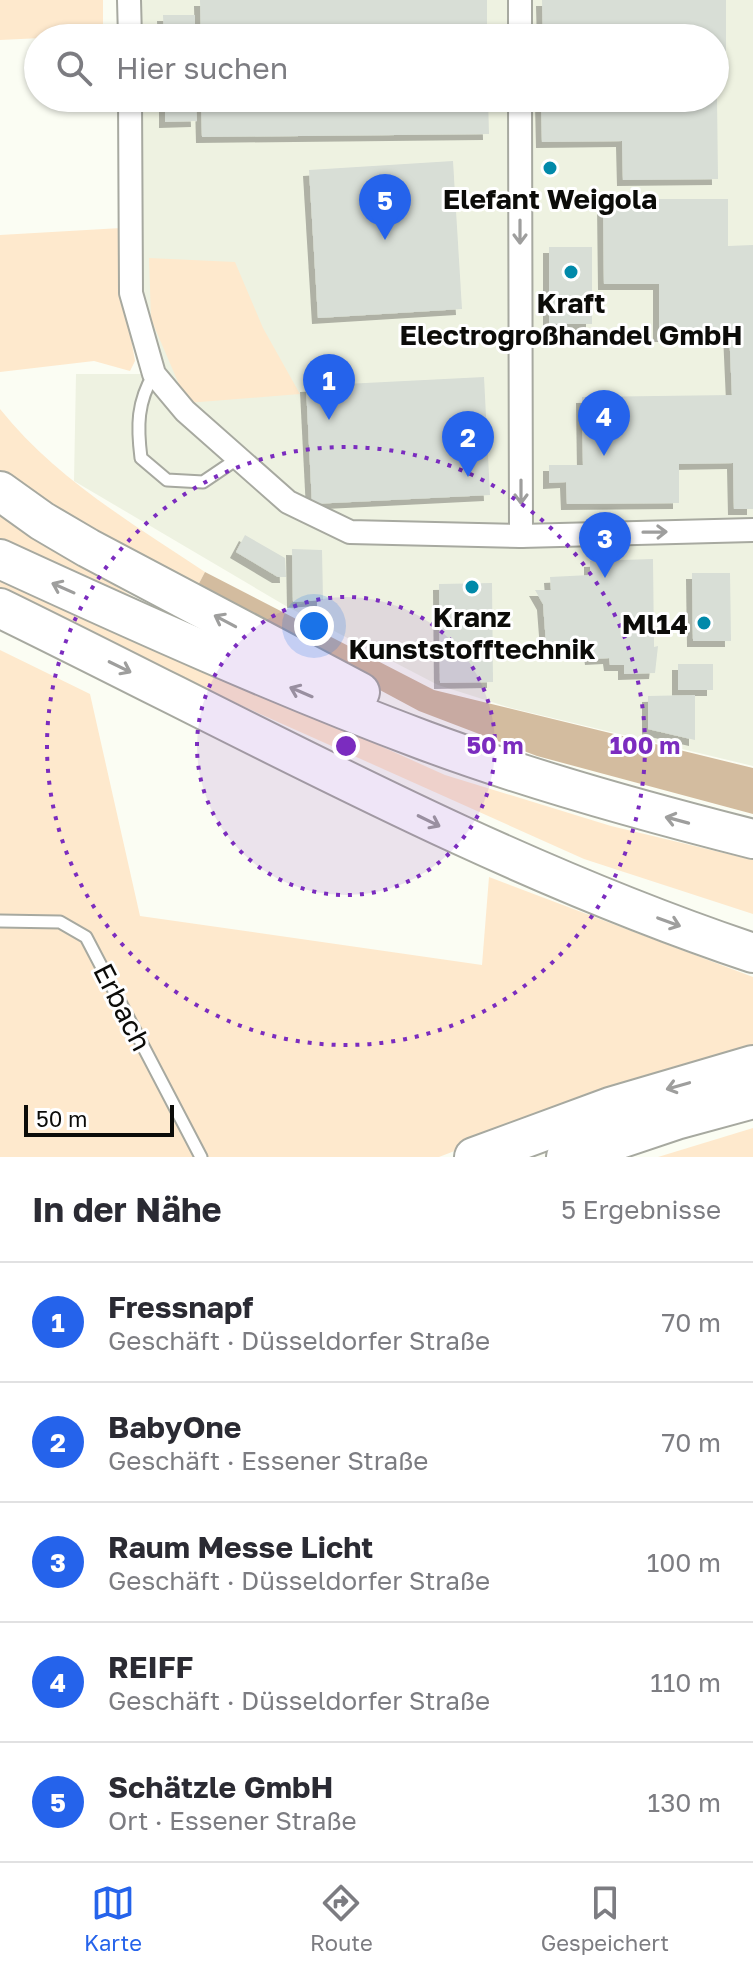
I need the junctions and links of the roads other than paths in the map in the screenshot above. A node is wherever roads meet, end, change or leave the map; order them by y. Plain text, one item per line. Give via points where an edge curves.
1 (129, 0) edge
2 (520, 0) edge
3 (130, 24) edge
4 (520, 24) edge
5 (130, 112) edge
6 (520, 112) edge
7 (154, 374) junction
8 (237, 459) junction
9 (0, 491) edge
10 (753, 530) edge
11 (521, 536) junction
12 (0, 559) edge
13 (0, 608) edge
14 (426, 741) junction
15 (753, 839) edge
16 (0, 921) edge
17 (753, 953) edge
18 (753, 1065) edge
19 (753, 1099) edge
20 (201, 1157) edge
21 (474, 1157) edge
22 (566, 1157) edge

1 - 3 street
2 - 4 street
5 - 7 street via 131,293
6 -> 11 street
7 - 8 street
7 - 8 lane via 141,397 141,458 167,480 203,482
8 - 11 street via 288,502 350,532
14 -> 9 highway via 394,709 88,548
11 -> 10 street
14 -> 12 highway via 252,672
13 -> 17 highway via 468,840
15 -> 14 highway
16 - 20 lane, Erbach via 60,922 86,937
18 -> 21 highway via 610,1107
19 - 22 highway

